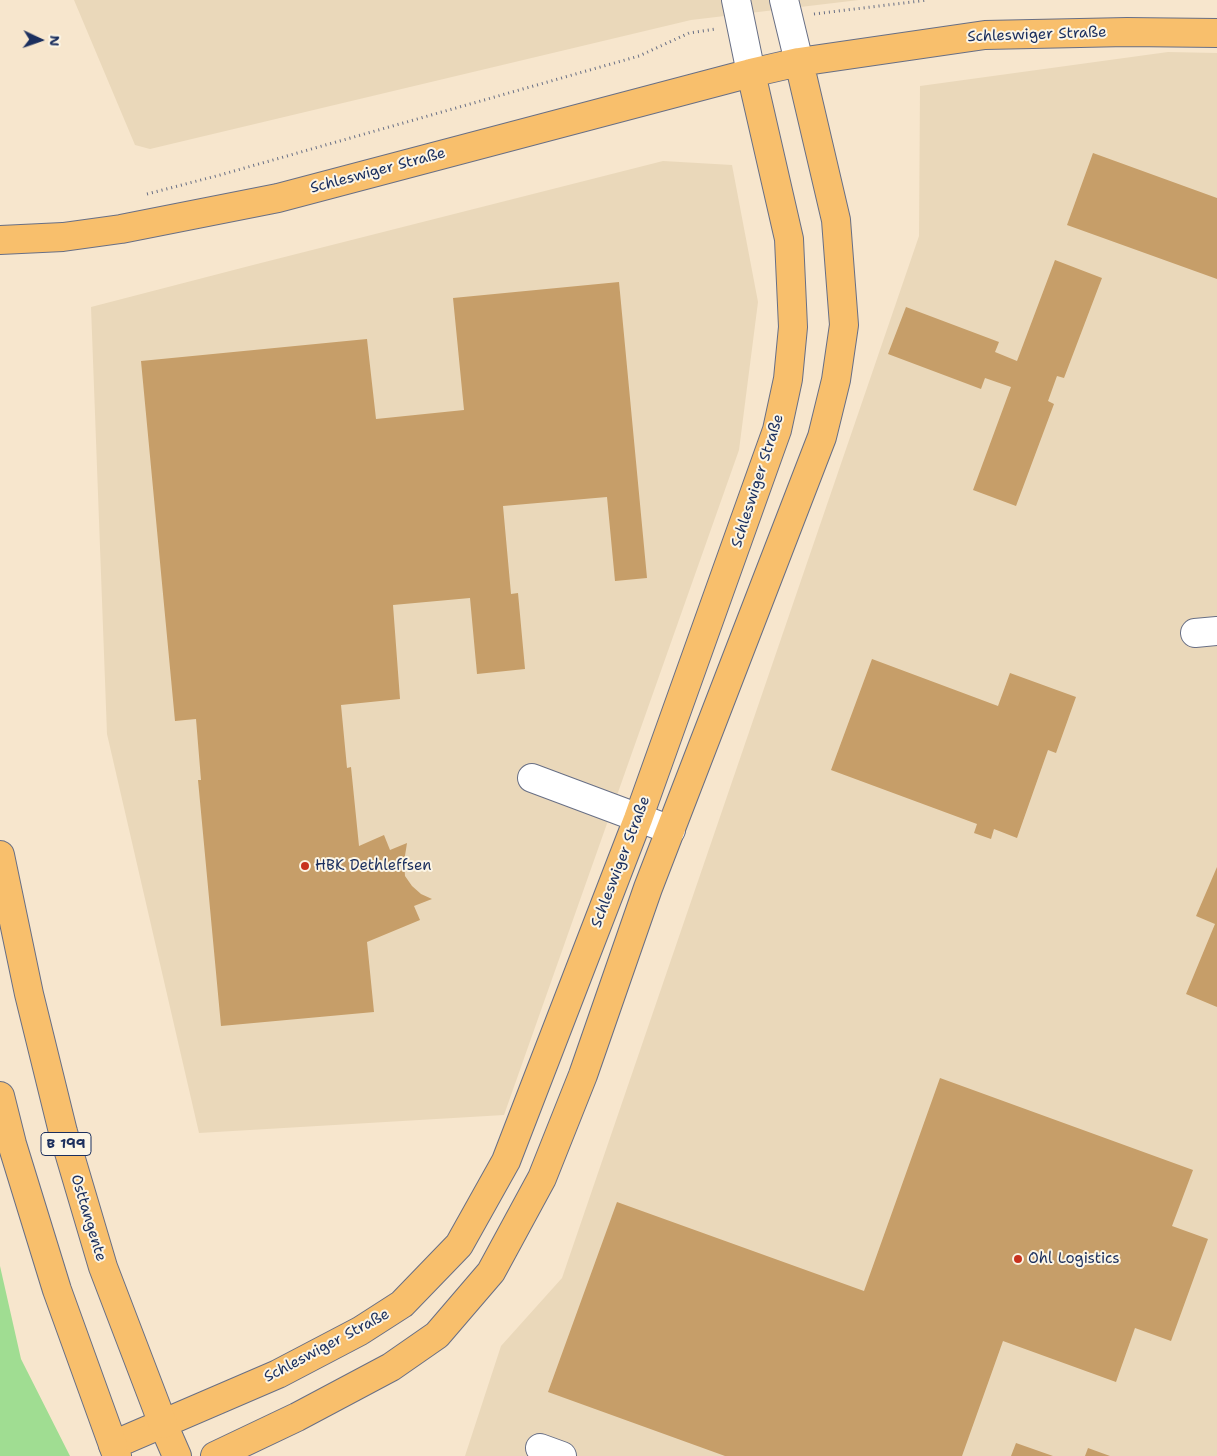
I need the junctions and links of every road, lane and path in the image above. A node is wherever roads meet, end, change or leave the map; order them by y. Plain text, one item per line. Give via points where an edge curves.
1 (928, 0) edge
2 (786, 8) edge
3 (738, 12) edge
4 (1217, 33) edge
5 (799, 62) junction
6 (750, 73) junction
7 (146, 194) dead end
8 (0, 240) edge
9 (532, 778) dead end
10 (638, 819) junction
11 (671, 830) junction
12 (0, 854) edge
13 (0, 1096) edge
14 (297, 1417) junction
15 (163, 1424) junction
16 (115, 1450) edge
17 (177, 1456) edge
18 (215, 1456) edge
19 (258, 1456) edge

1 - 2 path
2 - 5 lane
3 - 6 lane
3 - 7 path via 639,56
4 - 5 main road, Schleswiger Straße via 985,34
5 - 6 main road, Schleswiger Straße
5 - 11 main road via 836,220 844,325 836,380 822,437
6 - 8 main road, Schleswiger Straße via 278,198 121,229 63,237
6 - 10 main road, Schleswiger Straße via 789,240 793,327 788,380 777,430
9 - 10 lane
10 - 11 lane
10 - 15 main road, Schleswiger Straße via 506,1161 459,1246 402,1304 360,1332 278,1374
11 - 14 main road via 583,1075 545,1169 491,1272 438,1335 391,1367
12 - 15 main road, Osttangente / B 199 via 29,994 63,1132 103,1267
13 - 16 main road via 56,1290
14 - 18 main road
14 - 19 main road
15 - 16 main road, Schleswiger Straße
15 - 17 main road, Osttangente / B 199

